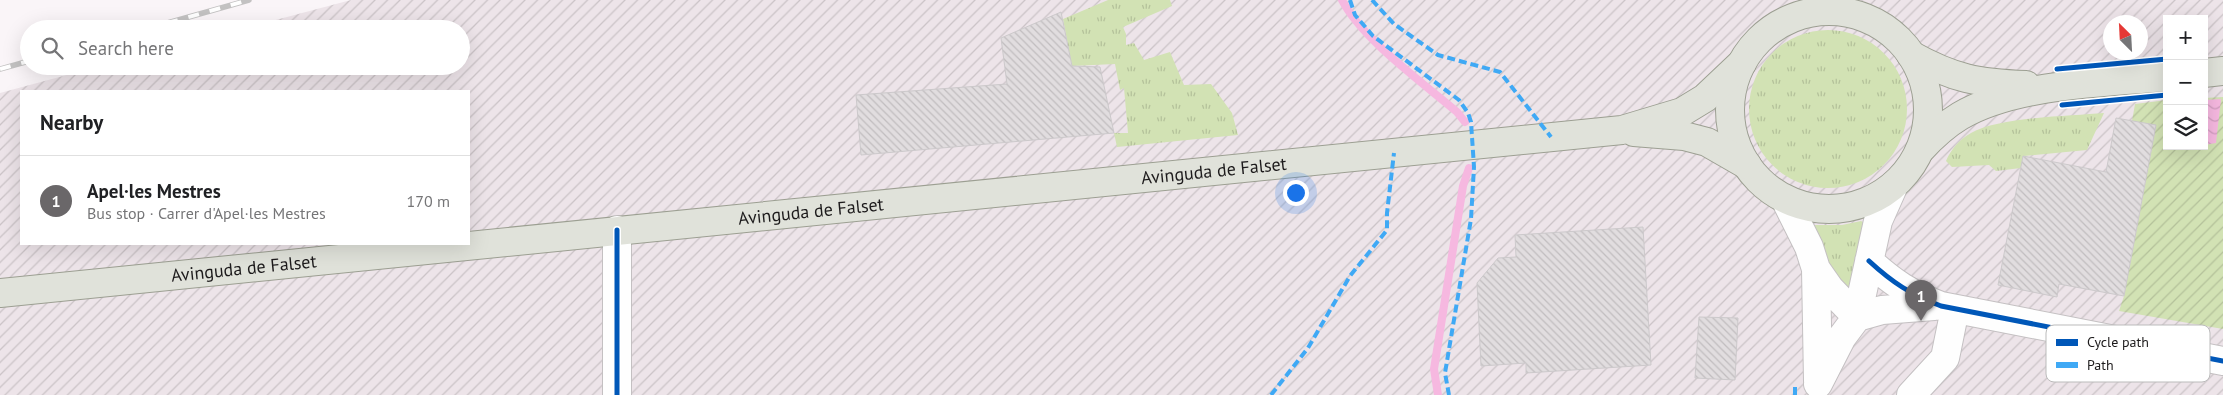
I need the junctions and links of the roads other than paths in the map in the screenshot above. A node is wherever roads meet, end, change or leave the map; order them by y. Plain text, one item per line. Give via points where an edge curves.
1 (1911, 55) junction
2 (1742, 63) junction
3 (2223, 72) edge
4 (2208, 73) edge
5 (2163, 77) edge
6 (2059, 87) junction
7 (1622, 130) junction
8 (1917, 153) junction
9 (1747, 165) junction
10 (1894, 185) junction
11 (1785, 199) junction
12 (617, 230) junction
13 (1870, 261) junction
14 (1816, 269) junction
15 (0, 293) edge
16 (1948, 307) junction
17 (1857, 317) junction
18 (2046, 326) edge
19 (2210, 358) edge
20 (2223, 361) edge
21 (1818, 390) edge
22 (618, 395) edge
23 (1911, 395) edge

1 - 2 main road via 1908,48 1882,25 1835,10 1800,14 1783,21 1748,51
1 - 6 main road via 1954,76 1975,82
1 - 8 main road via 1920,70 1928,114 1923,142
2 - 7 main road via 1705,98 1682,112
2 - 9 main road via 1735,76 1730,116 1738,152
3 - 4 main road
5 - 6 main road
6 - 8 main road via 2006,98 1962,115 1945,126
7 - 9 main road via 1684,136 1707,142
7 - 12 main road, Avinguda de Falset
8 - 10 main road
9 - 11 main road via 1759,180
10 - 11 main road via 1879,196 1859,204 1832,209
10 - 13 street via 1878,221
11 - 14 street
12 - 15 main road, Avinguda de Falset
12 - 22 street
13 - 16 street via 1893,283 1913,295
13 - 17 street
14 - 17 street
14 - 21 street
16 - 17 street via 1882,310
16 - 18 street
16 - 23 street via 1945,358
17 - 21 street via 1842,337
19 - 20 street

